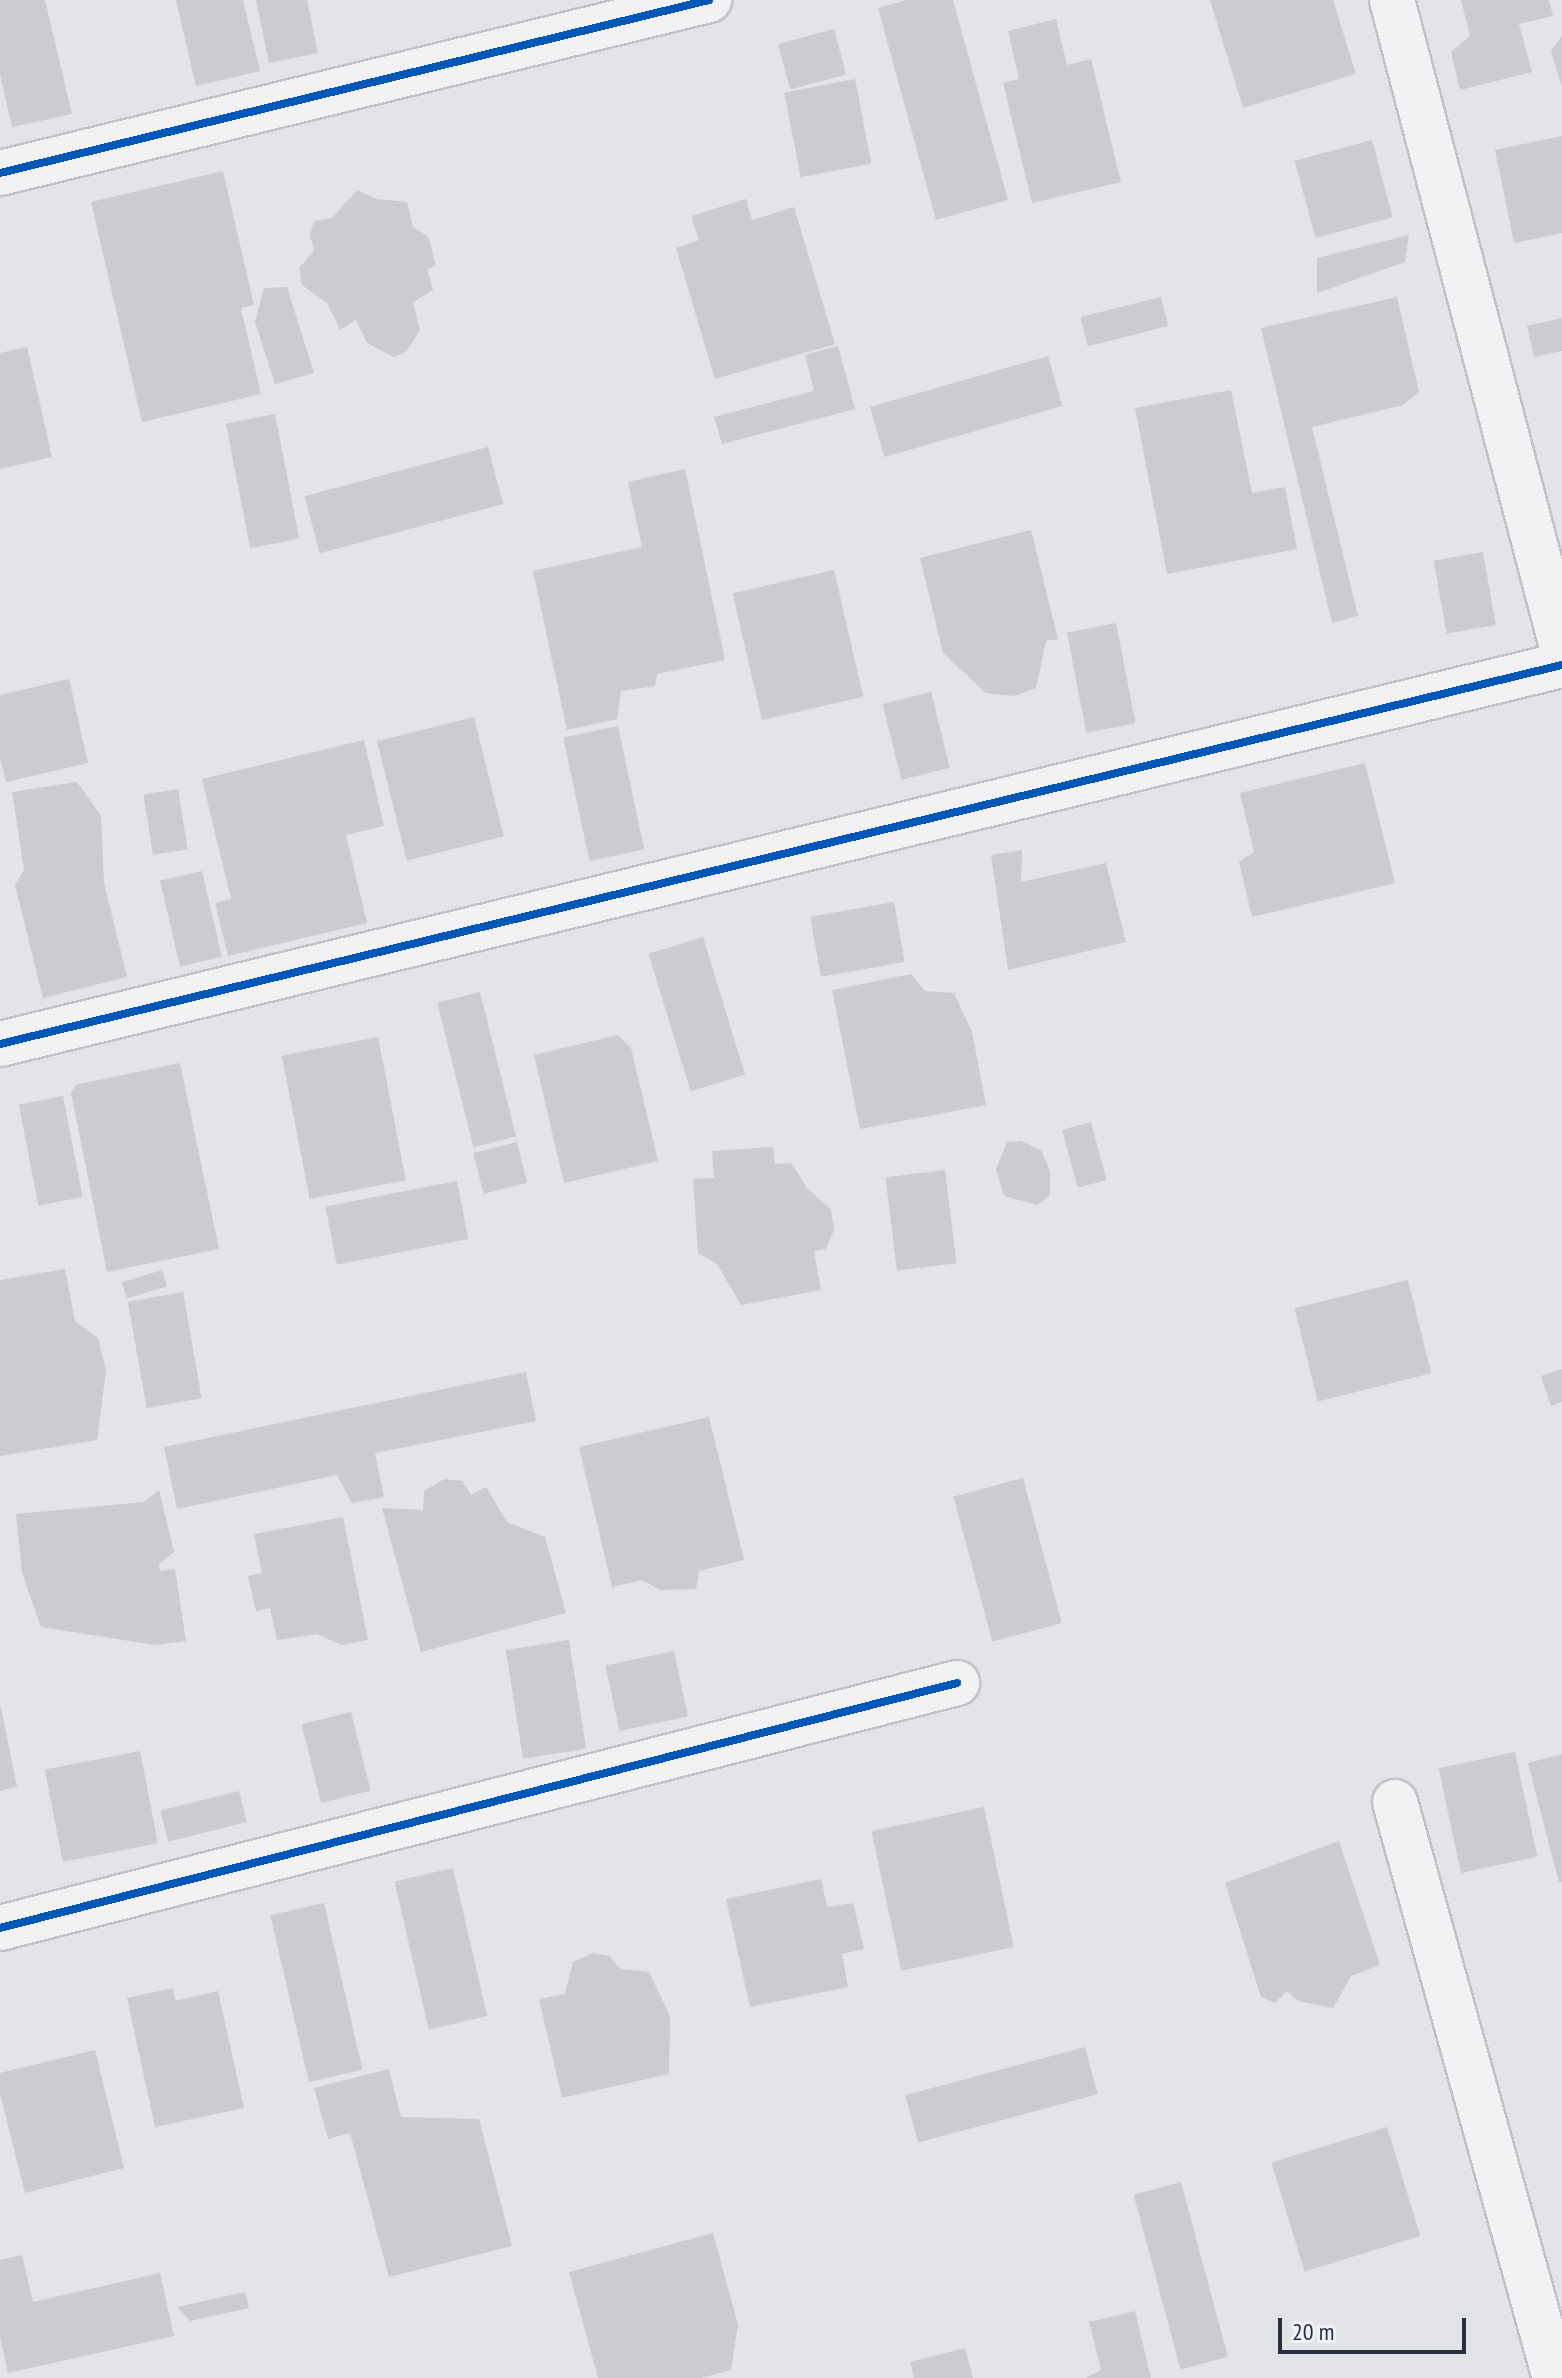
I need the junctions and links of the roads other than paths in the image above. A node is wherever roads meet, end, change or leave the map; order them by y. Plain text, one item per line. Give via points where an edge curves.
1 (709, 0) edge
2 (1392, 0) edge
3 (0, 173) edge
4 (1562, 647) edge
5 (1562, 665) edge
6 (0, 1044) edge
7 (957, 1683) dead end
8 (1395, 1802) dead end
9 (0, 1928) edge
10 (1555, 2378) edge

1 - 3 street
2 - 4 street
5 - 6 street
7 - 9 street
8 - 10 street

